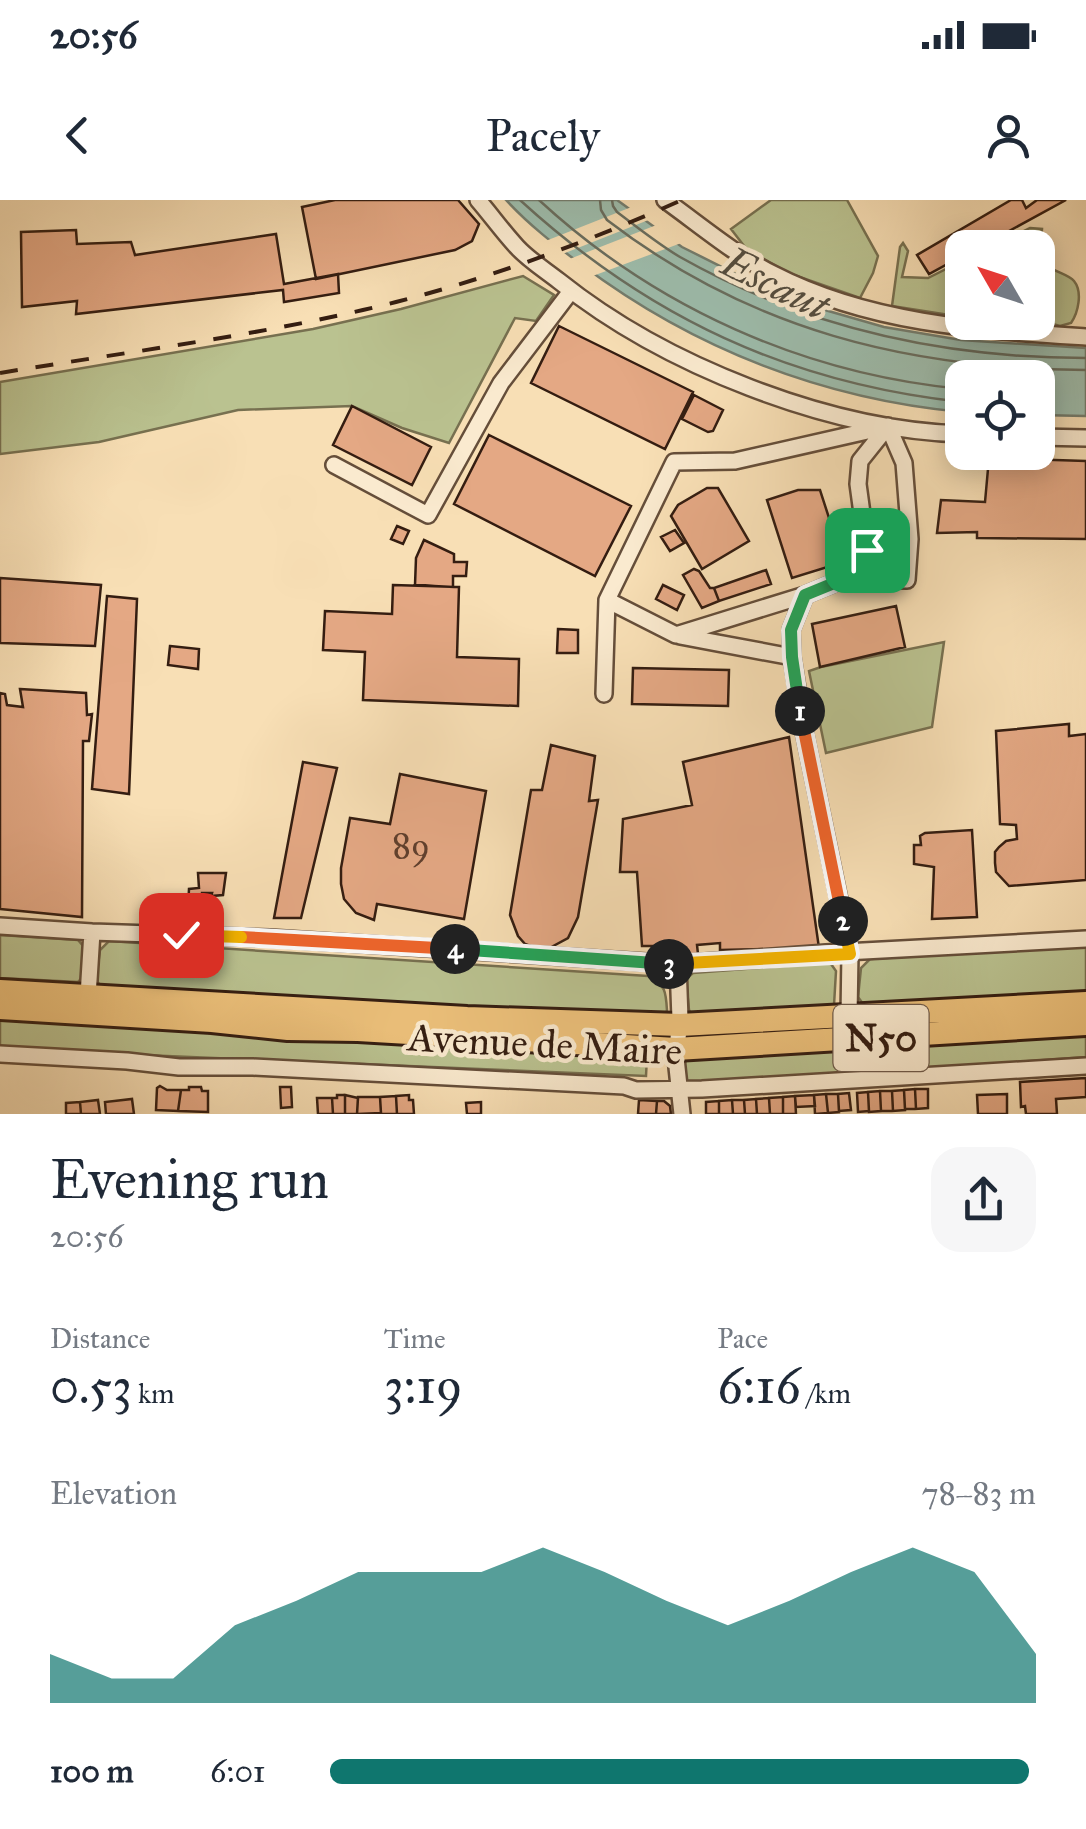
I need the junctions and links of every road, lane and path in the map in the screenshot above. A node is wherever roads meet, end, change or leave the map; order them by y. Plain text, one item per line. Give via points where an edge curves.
1 (478, 200) edge
2 (665, 200) edge
3 (571, 291) junction
4 (1086, 337) edge
5 (888, 426) junction
6 (945, 432) edge
7 (1055, 437) edge
8 (1086, 438) edge
9 (334, 465) dead end
10 (867, 579) junction
11 (805, 595) junction
12 (608, 600) junction
13 (676, 635) junction
14 (792, 657) junction
15 (604, 694) dead end
16 (0, 926) edge
17 (92, 932) junction
18 (1086, 940) edge
19 (850, 954) junction
20 (678, 964) junction
21 (0, 991) edge
22 (88, 996) junction
23 (1086, 1003) edge
24 (0, 1008) edge
25 (850, 1016) junction
26 (1086, 1024) edge
27 (680, 1025) junction
28 (676, 1049) junction
29 (0, 1054) edge
30 (1086, 1066) edge
31 (678, 1090) junction
32 (682, 1114) edge

1 - 3 street via 518,249
2 - 4 street via 770,272 844,303 943,325
3 - 5 street via 708,371
3 - 9 street via 502,383 428,515
5 - 6 street
5 - 10 street via 860,461
5 - 10 street via 904,462 907,580
5 - 12 street via 734,460 674,462
7 - 8 street
10 - 11 street via 844,579
11 - 13 street
11 - 14 street via 791,630
12 - 13 street
12 - 15 street
13 - 14 street
14 - 19 street
16 - 17 street
17 - 20 street
17 - 22 street
18 - 19 street
19 - 20 street
19 - 25 street
20 - 27 street
21 - 22 main road, Avenue de Maire / N50
22 - 27 main road, Avenue de Maire / N50
23 - 25 main road, Avenue de Maire / N50
24 - 28 main road, Avenue de Maire / N50
25 - 27 main road, Avenue de Maire / N50
26 - 28 main road, Avenue de Maire / N50
27 - 28 street
28 - 31 street
29 - 31 street, Avenue de Maire
30 - 31 street, Avenue de Maire
31 - 32 street

